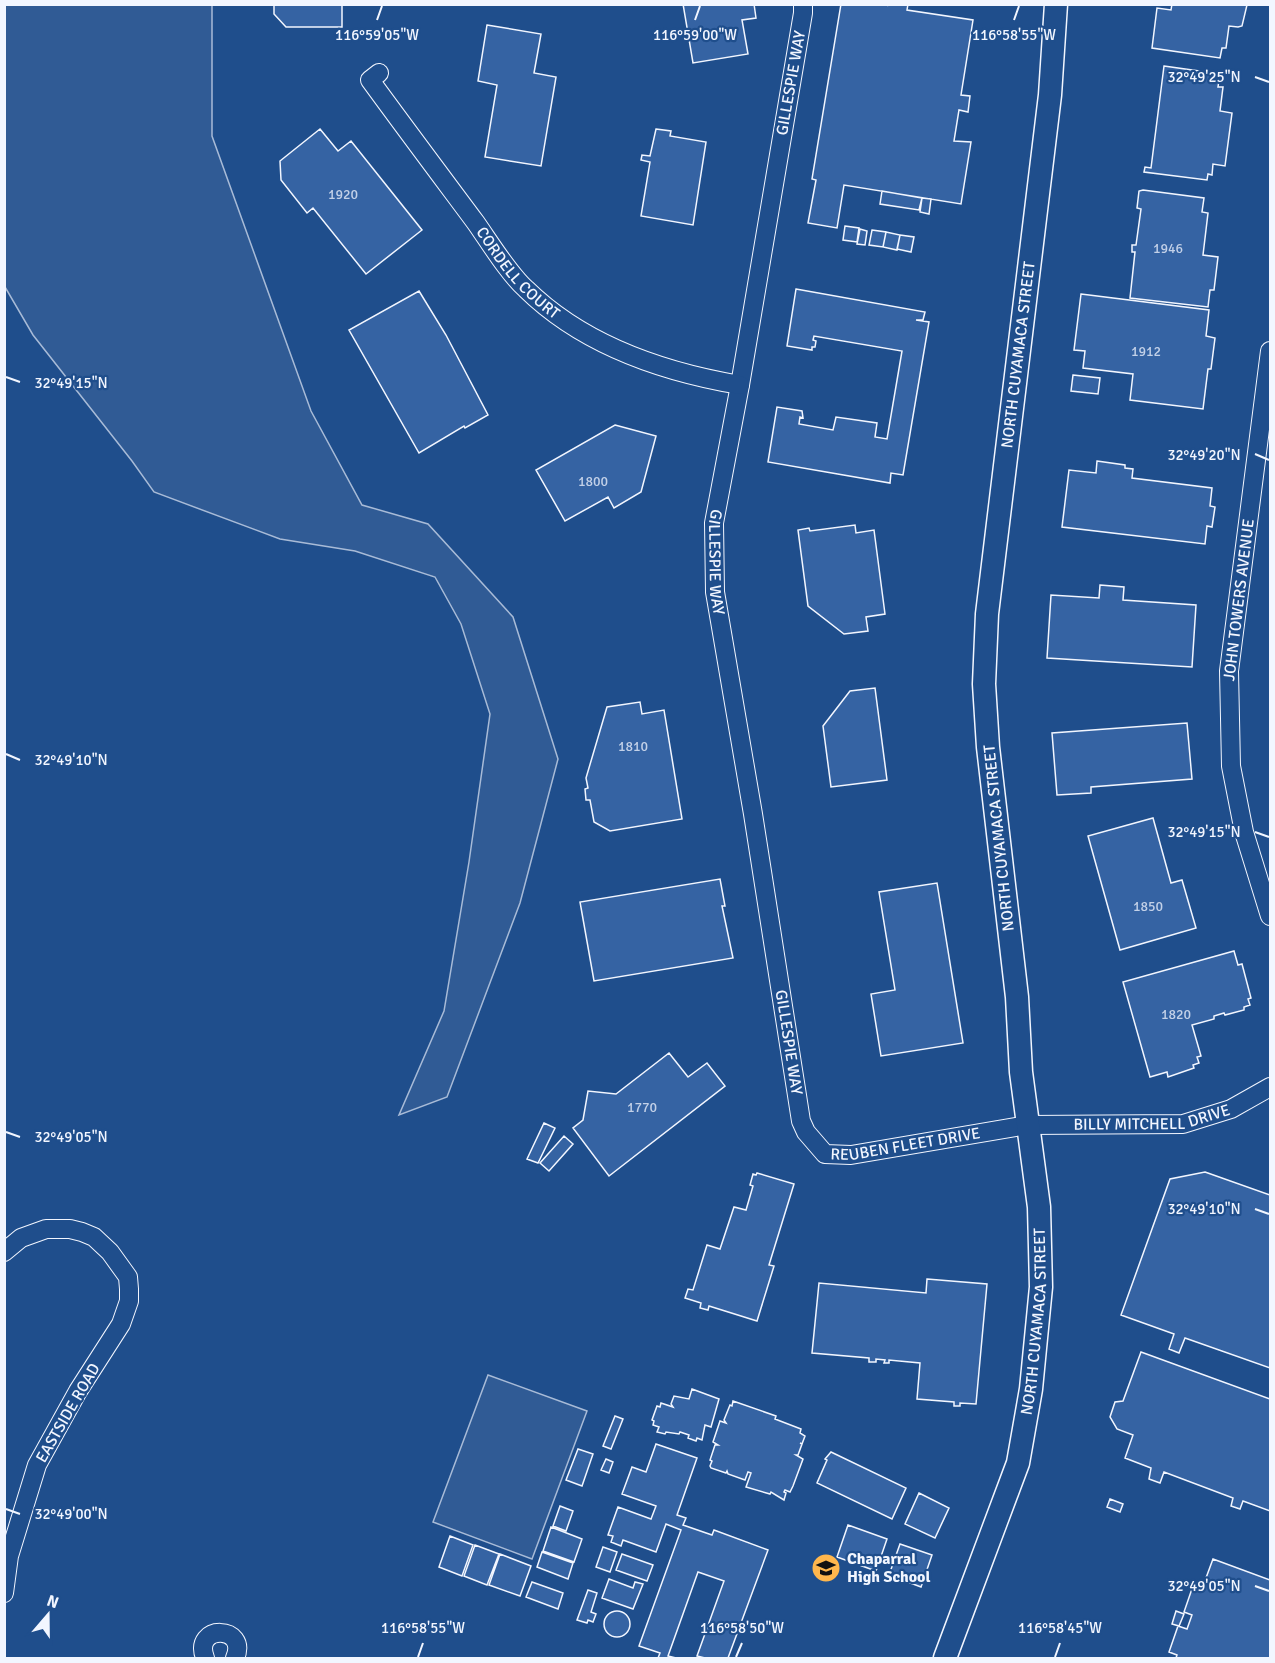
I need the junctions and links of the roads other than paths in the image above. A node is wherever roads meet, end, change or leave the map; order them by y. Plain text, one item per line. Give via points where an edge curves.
1 (803, 4) edge
2 (1056, 4) edge
3 (379, 73) dead end
4 (1270, 351) edge
5 (740, 385) junction
6 (1270, 916) edge
7 (1270, 1087) edge
8 (801, 1120) joint
9 (1027, 1125) junction
10 (4, 1252) edge
11 (4, 1593) edge
12 (205, 1659) edge
13 (235, 1659) edge
14 (945, 1659) edge

1 - 5 street, GILLESPIE WAY
2 - 9 main road, NORTH CUYAMACA STREET via 1050,95 987,615 984,684
3 - 5 street, CORDELL COURT via 370,80 525,289 559,316 609,346 651,364
4 - 6 street, JOHN TOWERS AVENUE via 1229,672 1231,766 1244,832
5 - 8 street, GILLESPIE WAY via 714,523 715,592
7 - 9 street, BILLY MITCHELL DRIVE via 1231,1109 1183,1124
8 - 9 street, REUBEN FLEET DRIVE via 825,1154 851,1155
9 - 14 main road, NORTH CUYAMACA STREET via 1039,1207 1041,1287 1031,1389 1018,1463
10 - 11 street, EASTSIDE ROAD via 21,1238 46,1229 70,1229 94,1237 128,1277 129,1295 126,1313 111,1341 37,1465 9,1556
12 - 13 street via 205,1641 220,1632 235,1640

